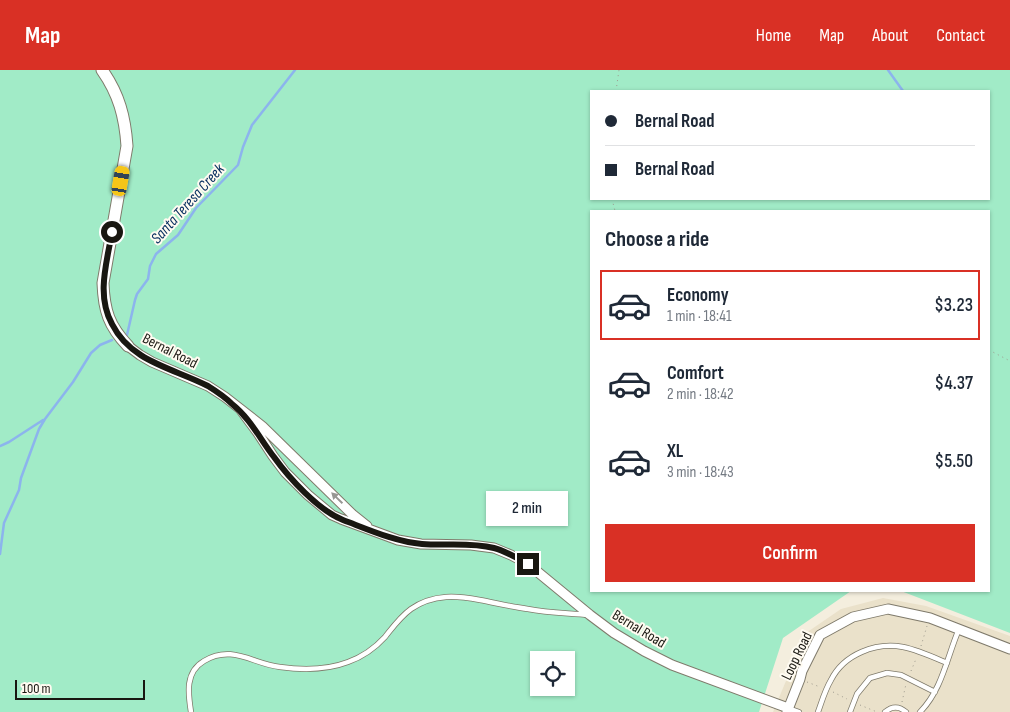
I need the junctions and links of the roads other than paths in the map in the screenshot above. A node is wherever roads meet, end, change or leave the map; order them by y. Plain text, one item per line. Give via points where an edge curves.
1 (102, 70) edge
2 (128, 346) joint
3 (241, 410) junction
4 (373, 531) junction
5 (590, 616) junction
6 (959, 629) junction
7 (1010, 649) edge
8 (947, 663) junction
9 (935, 692) junction
10 (788, 710) edge
11 (191, 712) edge
12 (799, 712) edge
13 (818, 712) edge
14 (850, 712) edge
15 (885, 712) edge
16 (906, 712) edge
17 (920, 712) edge

1 - 2 street, Bernal Road via 123,113 127,146 104,298 111,323
2 - 3 street, Bernal Road via 152,362 208,386
4 -> 3 street, Bernal Road
3 - 4 street, Bernal Road via 285,472 308,495 332,515
4 - 5 street, Bernal Road via 421,544 471,545 511,554 528,564
5 - 10 street, Bernal Road via 644,651
5 - 11 lane via 530,610 466,598 436,598 410,609 362,656 332,667 280,667 237,654 203,661 193,670 189,681
6 - 7 street, Loop Road
6 - 8 lane
6 - 10 street, Loop Road via 930,618 888,609 853,617 820,635
8 - 9 lane
8 - 13 lane via 904,647 863,650 845,662 832,678
9 - 14 lane via 901,675 887,673 870,678 857,694
9 - 17 lane
10 - 12 lane
15 - 16 lane via 891,708

